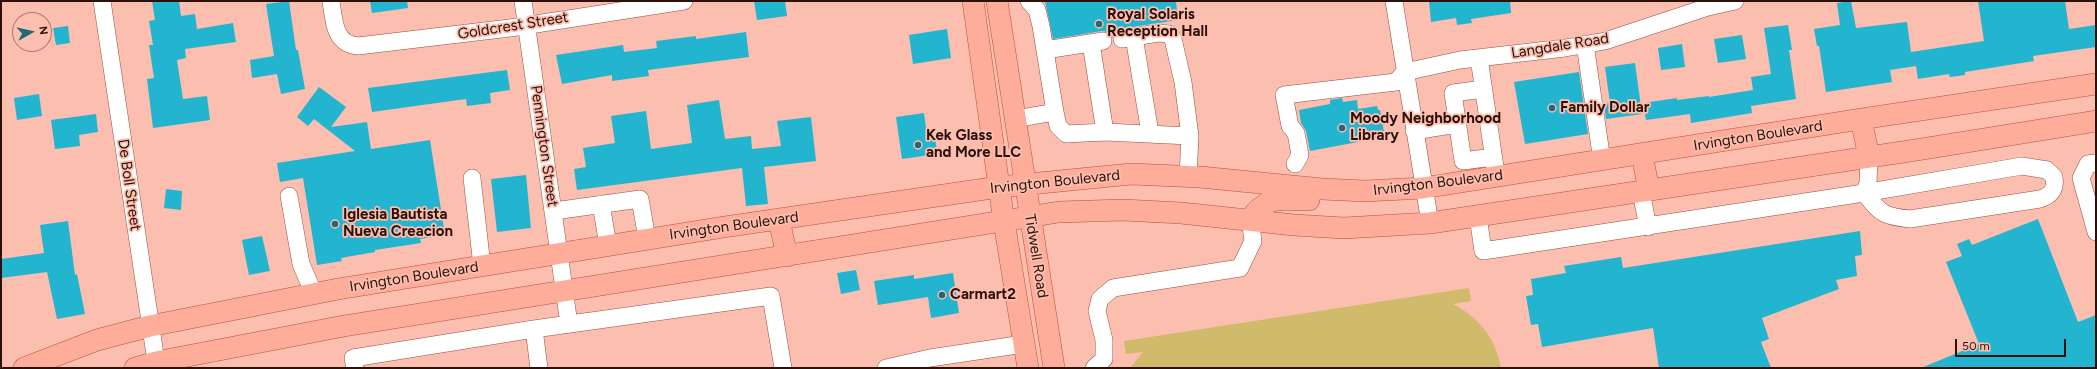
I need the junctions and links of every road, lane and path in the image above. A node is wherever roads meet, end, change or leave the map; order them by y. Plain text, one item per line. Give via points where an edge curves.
1 (102, 1) edge
2 (331, 1) edge
3 (523, 1) edge
4 (684, 1) edge
5 (973, 1) edge
6 (997, 1) edge
7 (1029, 1) edge
8 (1394, 1) edge
9 (1735, 1) edge
10 (526, 24) junction
11 (1585, 44) junction
12 (1045, 50) junction
13 (1479, 58) junction
14 (1405, 72) junction
15 (2096, 84) edge
16 (1484, 89) junction
17 (1055, 112) junction
18 (1014, 119) junction
19 (1860, 119) junction
20 (2096, 121) edge
21 (1457, 124) junction
22 (1414, 131) junction
23 (1106, 132) junction
24 (1150, 133) junction
25 (1190, 136) junction
26 (1642, 155) junction
27 (1869, 157) junction
28 (1602, 161) junction
29 (2096, 163) edge
30 (1495, 167) junction
31 (1188, 177) junction
32 (472, 178) dead end
33 (1024, 184) junction
34 (999, 187) junction
35 (1299, 187) junction
36 (1423, 188) junction
37 (1365, 191) junction
38 (1645, 191) junction
39 (1864, 193) junction
40 (289, 196) dead end
41 (601, 204) junction
42 (554, 211) junction
43 (1478, 216) junction
44 (1029, 217) junction
45 (1250, 219) junction
46 (779, 220) junction
47 (1004, 222) junction
48 (1430, 224) junction
49 (1648, 227) junction
50 (2096, 232) edge
51 (647, 239) junction
52 (608, 245) junction
53 (560, 253) junction
54 (787, 256) junction
55 (482, 266) junction
56 (565, 291) junction
57 (314, 294) junction
58 (1017, 301) junction
59 (1044, 310) junction
60 (569, 324) junction
61 (150, 326) junction
62 (534, 329) junction
63 (1017, 345) junction
64 (156, 365) edge
65 (24, 368) edge
66 (135, 368) edge
67 (355, 368) edge
68 (539, 368) edge
69 (783, 368) edge
70 (886, 368) edge
71 (1017, 368) edge
72 (1028, 368) edge
73 (1054, 368) edge
74 (1066, 368) edge
75 (1094, 368) edge

1 - 61 street, De Boll Street
2 - 10 street, Goldcrest Street via 337,34 350,46 379,45
3 - 10 street, Pennington Street
4 - 10 street, Goldcrest Street
5 - 34 main road, Tidwell Road
6 - 18 main road, Tidwell Road
7 - 12 street via 1037,10
8 - 14 street
9 - 11 street, Langdale Road via 1708,7 1605,41
10 - 42 street, Pennington Street
11 - 13 street, Langdale Road
11 - 28 street
12 - 17 street
12 - 23 street via 1097,42
13 - 14 street, Langdale Road
13 - 16 street
14 - 22 street
14 - 35 street via 1396,82 1284,95 1290,126 1296,133 1300,155 1294,164
15 - 19 main road, Irvington Boulevard
16 - 21 street via 1452,94
16 - 30 street
17 - 18 street
17 - 23 street via 1058,126 1066,134
18 - 33 main road, Tidwell Road
19 - 26 main road, Irvington Boulevard
19 - 27 main road
20 - 27 main road, Irvington Boulevard
21 - 22 street
21 - 30 street via 1462,161
22 - 36 street
23 - 24 street
24 - 25 street
24 - 25 street via 1128,38 1158,33 1169,34 1173,39 1183,82
25 - 31 street
26 - 28 main road, Irvington Boulevard
26 - 38 main road
27 - 38 main road, Irvington Boulevard
27 - 39 street via 1868,184
28 - 30 main road, Irvington Boulevard
29 - 50 street via 2088,164 2081,178
30 - 36 main road, Irvington Boulevard
31 - 33 main road, Irvington Boulevard via 1131,174
31 - 35 main road, Irvington Boulevard
32 - 55 street
33 - 34 main road, Irvington Boulevard
33 - 44 main road, Tidwell Road
34 - 46 main road, Irvington Boulevard
34 - 47 main road, Tidwell Road
35 - 37 main road, Irvington Boulevard
36 - 37 main road, Irvington Boulevard
36 - 48 street
37 - 45 main road via 1315,200 1271,200 1260,205
38 - 43 main road, Irvington Boulevard
38 - 49 street
39 - 39 street via 1880,213 1890,217 1910,218 2040,199 2050,196 2055,186 2054,177 2047,170 2022,166
39 - 49 street
40 - 57 street via 301,264
41 - 42 street
41 - 51 street via 640,198
41 - 52 street
42 - 53 street, Pennington Street
43 - 48 main road, Irvington Boulevard
43 - 49 street via 1483,251
44 - 45 main road, Irvington Boulevard via 1059,212 1124,210
44 - 47 main road, Irvington Boulevard
44 - 59 main road, Tidwell Road
45 - 48 main road, Irvington Boulevard via 1344,228
45 - 75 street via 1253,241 1240,268 1112,288 1100,299 1097,311 1104,340 1104,359
46 - 51 main road, Irvington Boulevard
46 - 54 main road
47 - 54 main road, Irvington Boulevard
47 - 58 main road, Tidwell Road
51 - 52 main road, Irvington Boulevard
52 - 53 main road, Irvington Boulevard
53 - 55 main road, Irvington Boulevard
53 - 56 street, Pennington Street
54 - 56 main road, Irvington Boulevard
55 - 57 main road, Irvington Boulevard
56 - 60 street, Pennington Street
56 - 64 main road, Irvington Boulevard via 344,326
57 - 61 main road, Irvington Boulevard
58 - 63 main road
58 - 72 main road, Tidwell Road
59 - 73 main road, Tidwell Road
59 - 74 main road
60 - 62 street
60 - 69 street via 771,296
61 - 64 street, De Boll Street
61 - 65 main road, Irvington Boulevard via 98,340
62 - 67 street via 354,358
62 - 68 street
63 - 70 street via 930,358
63 - 71 main road
64 - 66 main road, Irvington Boulevard

